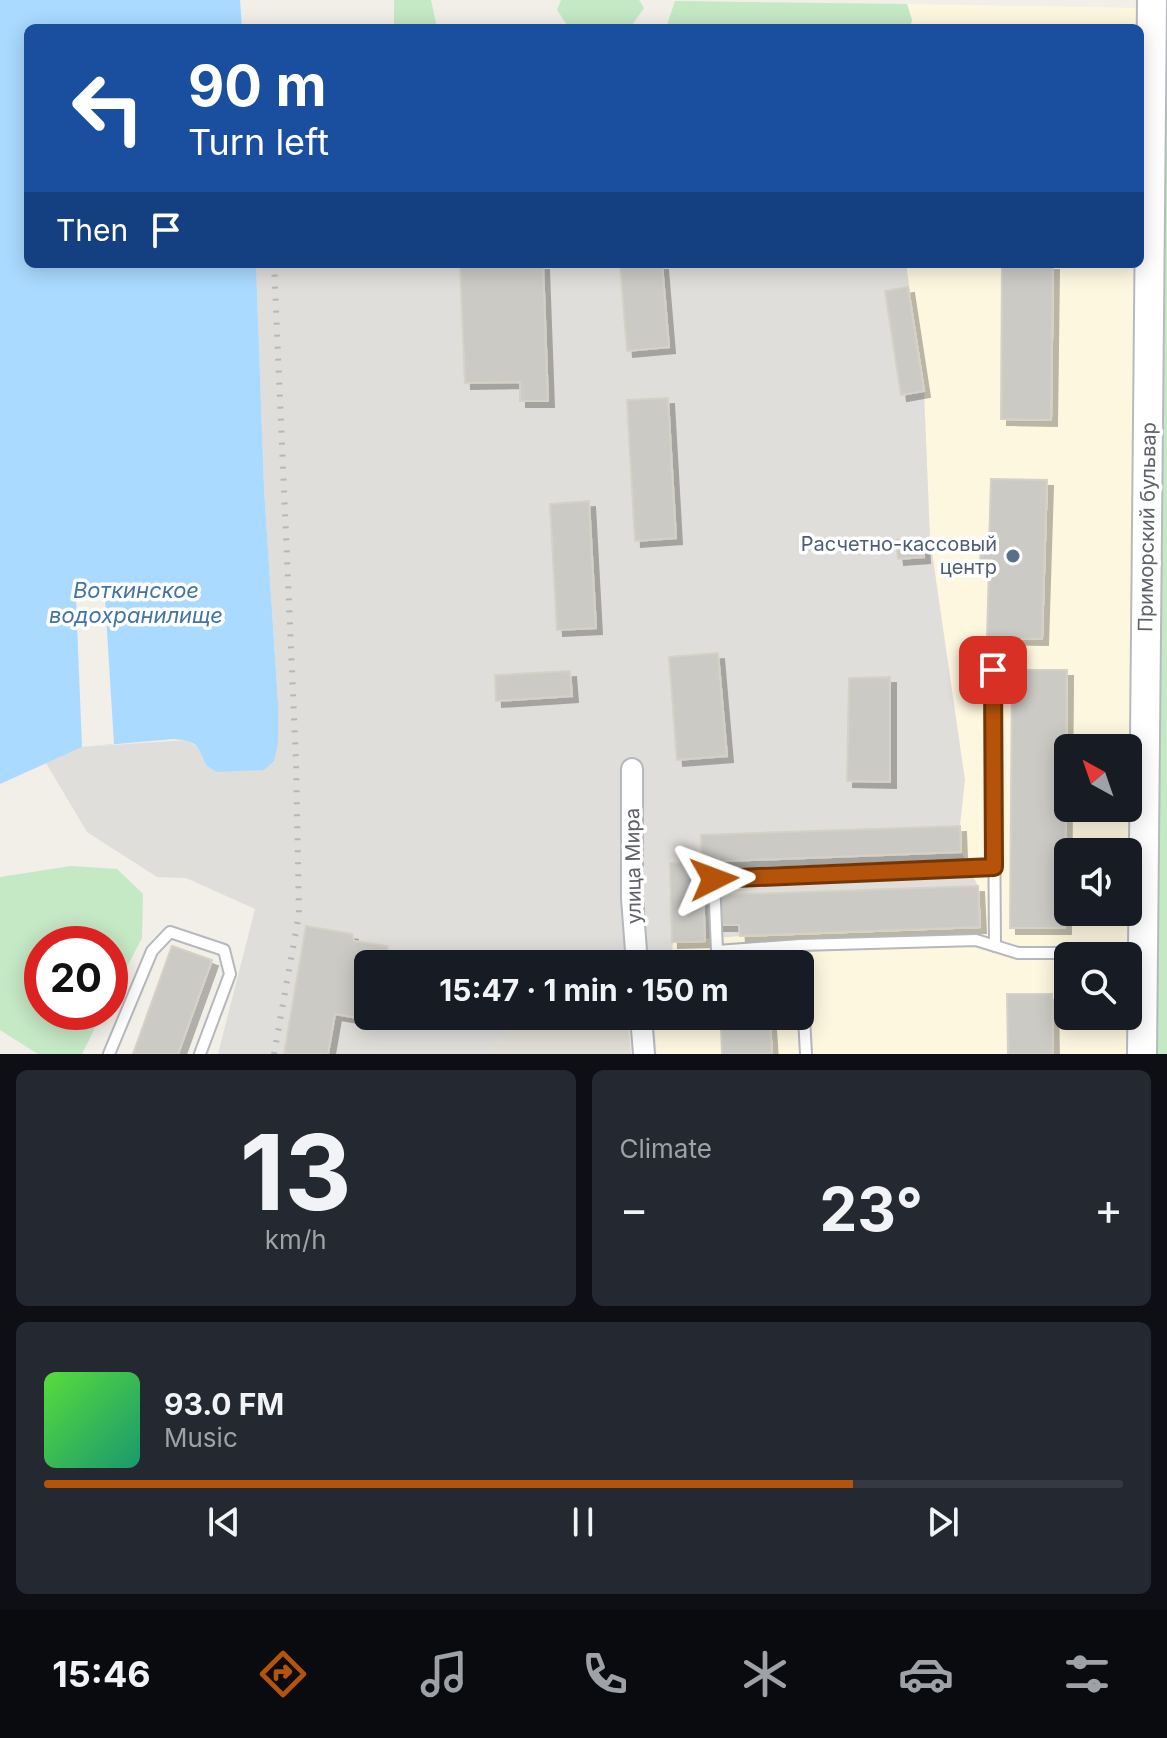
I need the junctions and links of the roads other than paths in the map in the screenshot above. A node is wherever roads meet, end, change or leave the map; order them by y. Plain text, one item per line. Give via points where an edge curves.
1 (1152, 0) edge
2 (993, 670) dead end
3 (632, 769) dead end
4 (994, 867) junction
5 (800, 945) junction
6 (995, 946) junction
7 (636, 950) edge
8 (1054, 953) edge
9 (1142, 953) edge
10 (642, 1030) edge
11 (1142, 1030) edge
12 (109, 1054) edge
13 (200, 1054) edge
14 (644, 1054) edge
15 (806, 1054) edge
16 (1142, 1054) edge

1 - 9 street, Приморский бульвар
2 - 4 lane
3 - 7 street, улица Мира
4 - 5 lane via 714,879 717,951
4 - 6 lane
5 - 6 lane via 976,940
5 - 15 lane
6 - 8 lane via 1018,953
10 - 14 street
11 - 16 street, Приморский бульвар
12 - 13 lane via 152,951 170,932 224,950 230,974

